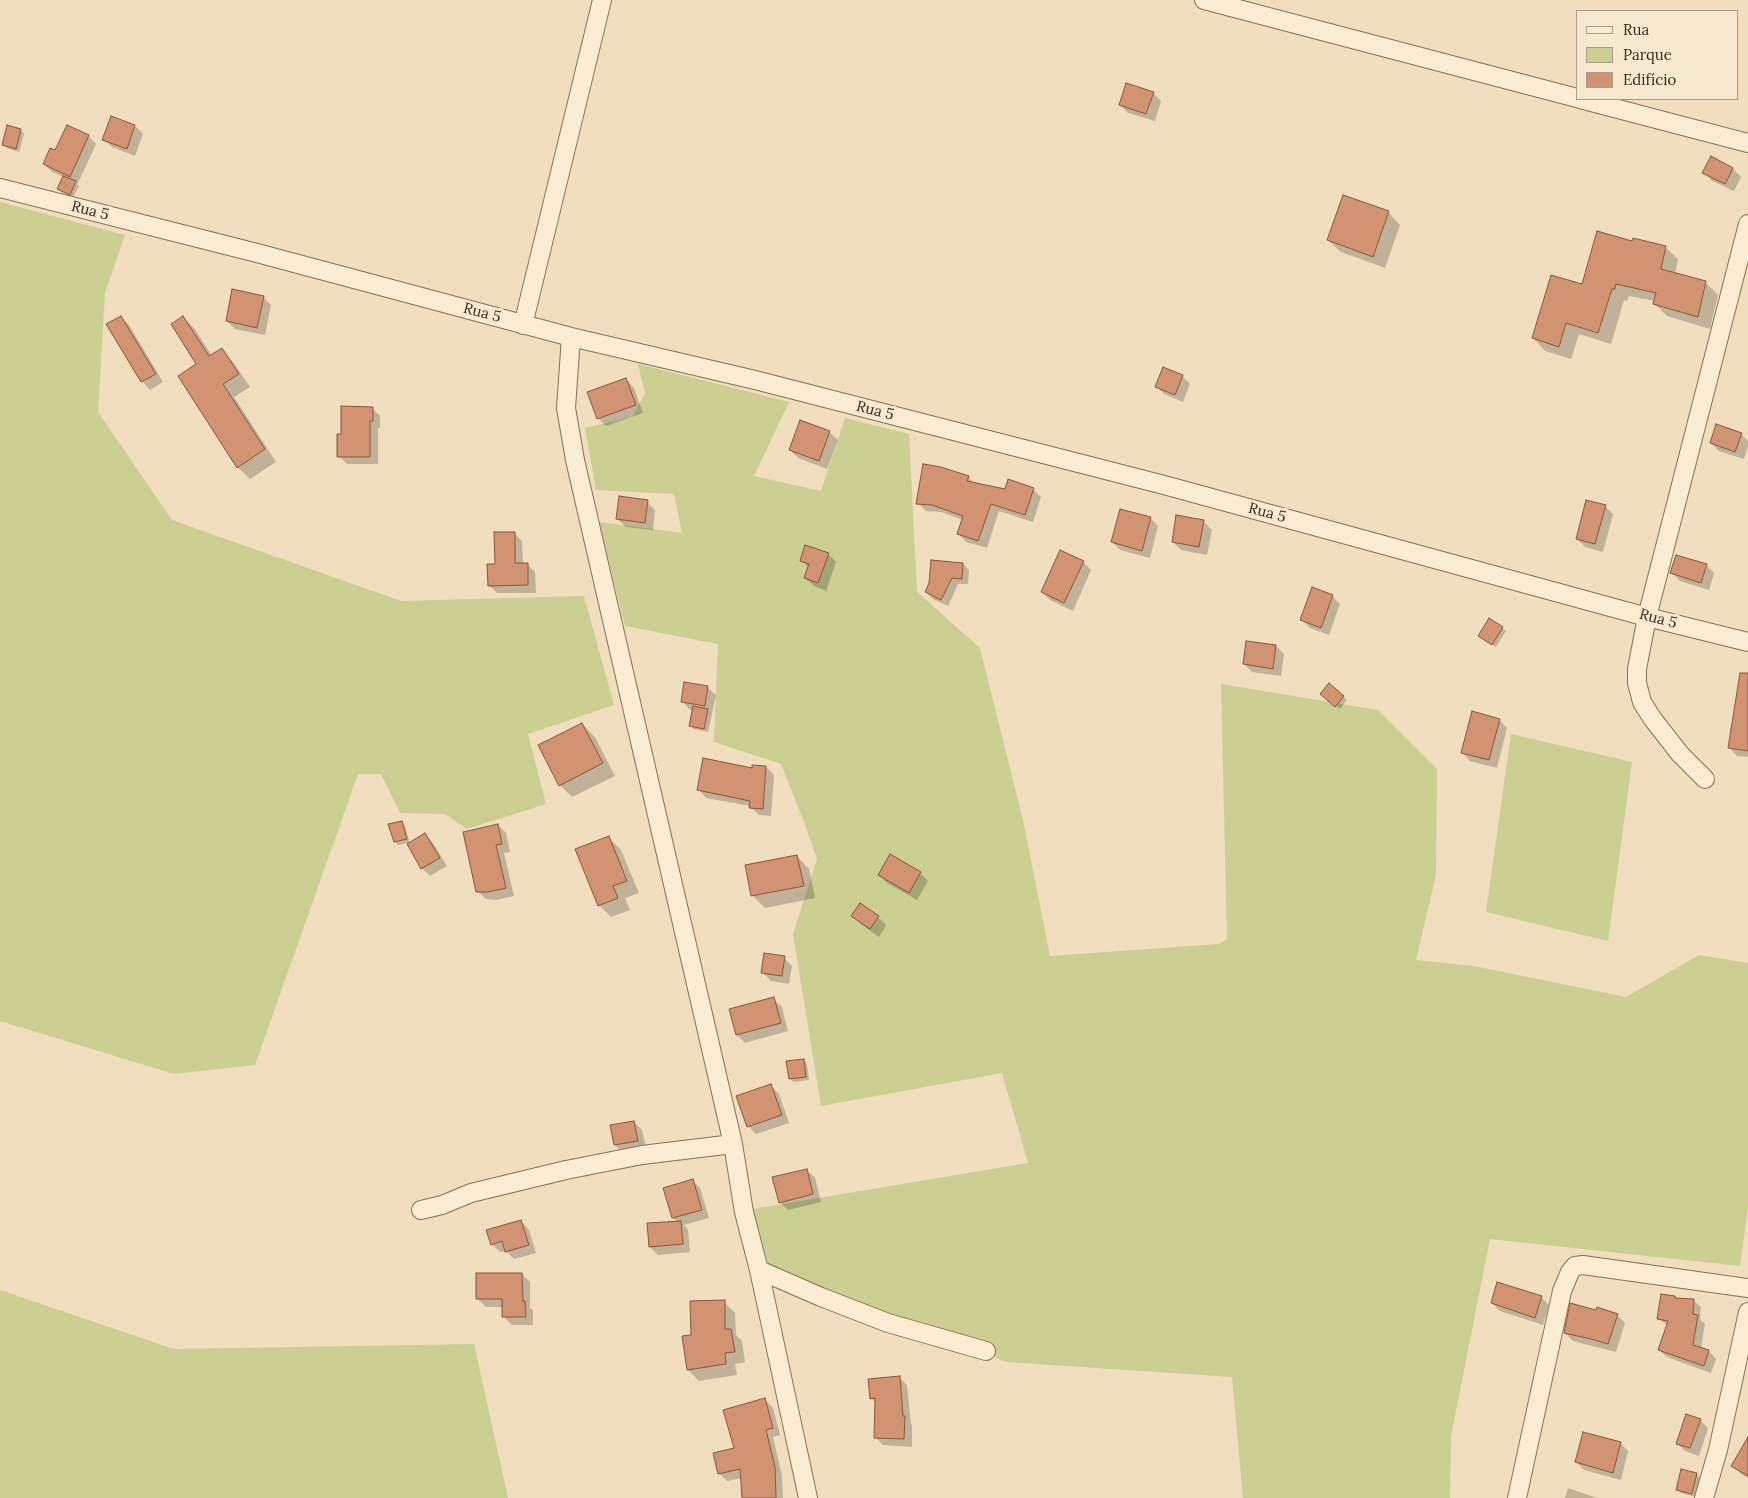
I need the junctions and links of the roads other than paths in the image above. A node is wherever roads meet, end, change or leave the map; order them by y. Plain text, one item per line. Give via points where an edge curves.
1 (602, 0) edge
2 (1204, 0) edge
3 (1576, 97) edge
4 (1587, 100) edge
5 (1748, 143) edge
6 (0, 188) edge
7 (1748, 224) edge
8 (523, 324) junction
9 (571, 337) junction
10 (1647, 617) junction
11 (1748, 642) edge
12 (1705, 779) dead end
13 (732, 1144) junction
14 (421, 1210) dead end
15 (758, 1270) junction
16 (1748, 1288) edge
17 (1748, 1312) edge
18 (986, 1351) dead end
19 (808, 1498) edge
20 (1517, 1498) edge
21 (1704, 1498) edge

1 - 8 street
2 - 3 street
4 - 5 street
6 - 8 street, Rua 5
7 - 10 street
8 - 9 street, Rua 5
9 - 10 street, Rua 5 via 755,380 1154,483
9 - 13 street via 566,408 575,460
10 - 11 street, Rua 5
10 - 12 street via 1637,669 1642,702 1680,754
13 - 14 street via 642,1155 566,1170 471,1193
13 - 15 street
15 - 18 street via 888,1323
15 - 19 street
16 - 20 street via 1575,1266 1562,1291
17 - 21 street via 1718,1450

